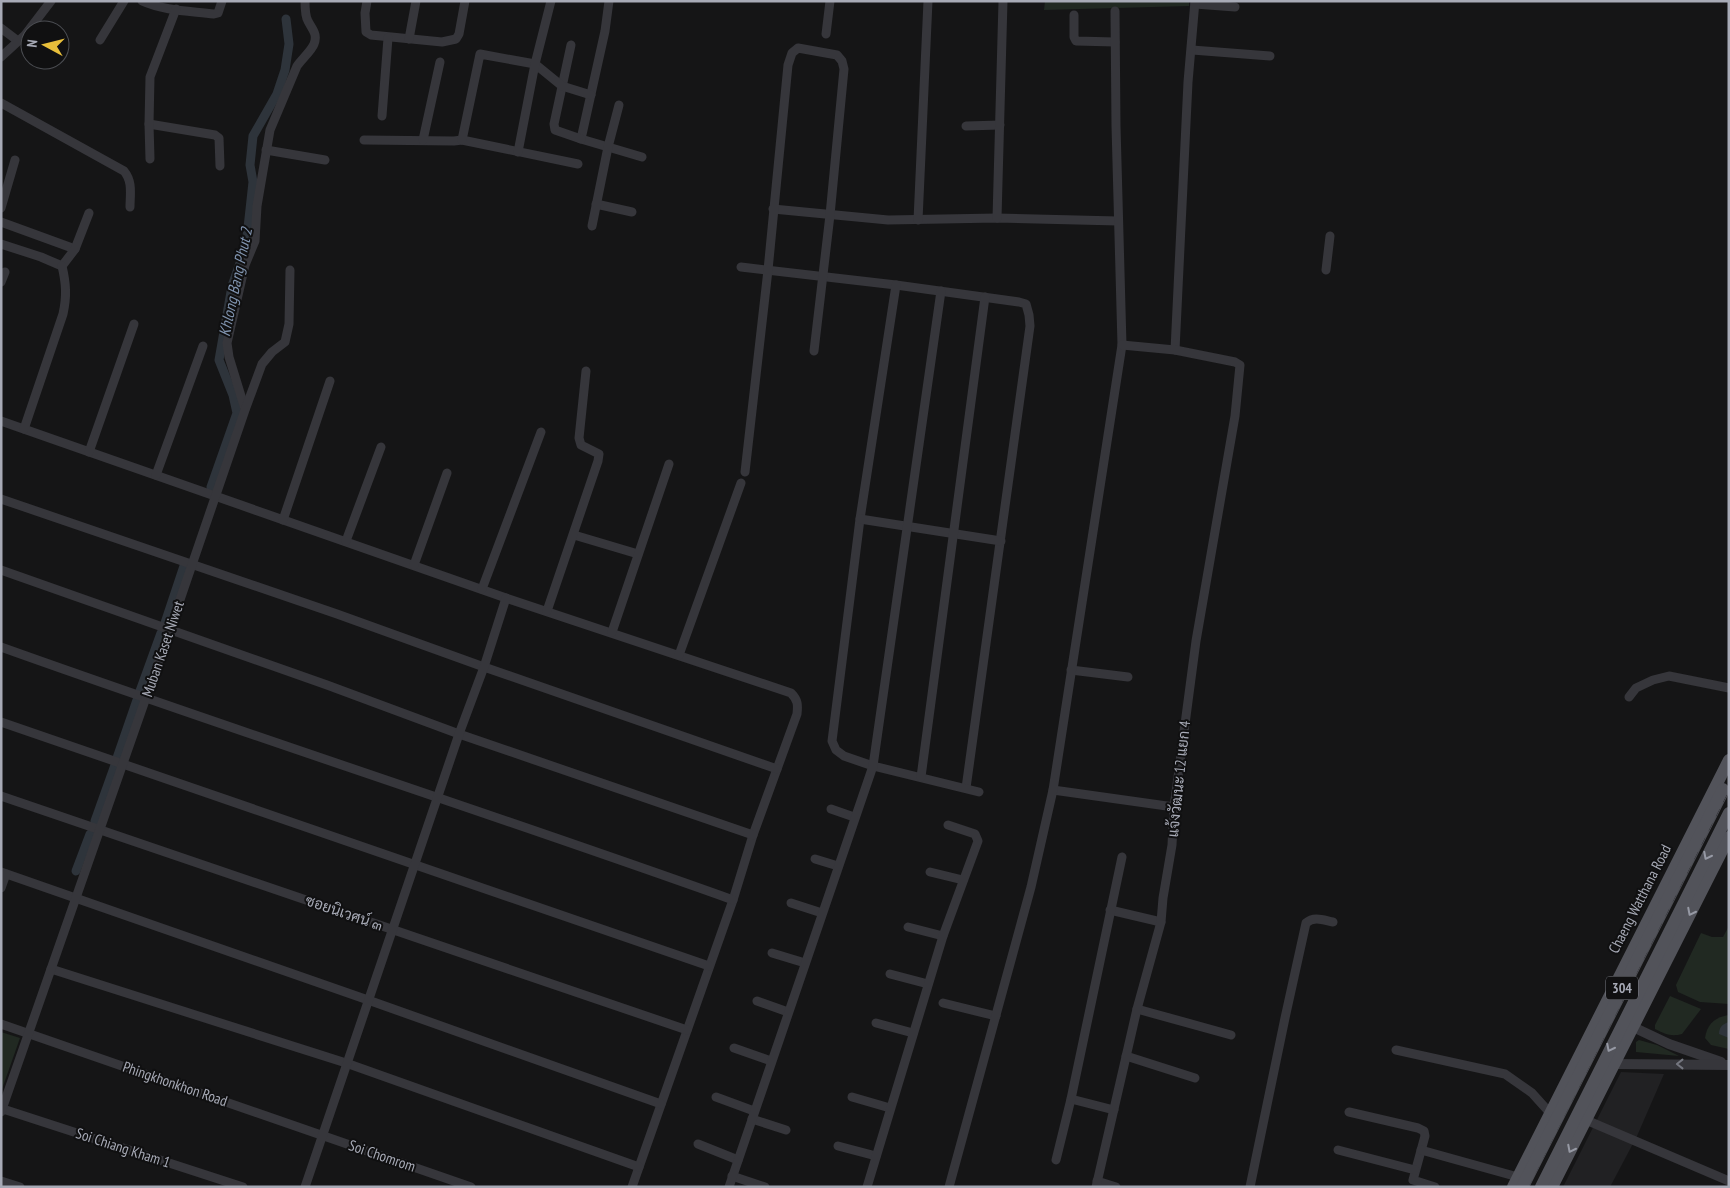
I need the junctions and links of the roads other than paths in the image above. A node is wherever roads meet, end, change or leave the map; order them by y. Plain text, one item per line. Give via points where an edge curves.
1 (124, 1) edge
2 (142, 1) edge
3 (222, 1) edge
4 (306, 1) edge
5 (368, 1) edge
6 (416, 1) edge
7 (465, 1) edge
8 (551, 1) edge
9 (609, 1) edge
10 (830, 1) edge
11 (928, 1) edge
12 (1004, 1) edge
13 (50, 2) edge
14 (1195, 3) edge
15 (165, 4) edge
16 (1235, 7) dead end
17 (176, 9) junction
18 (1115, 11) dead end
19 (1074, 15) dead end
20 (1, 28) edge
21 (826, 34) dead end
22 (388, 38) junction
23 (409, 39) junction
24 (100, 40) dead end
25 (18, 41) junction
26 (1115, 42) junction
27 (571, 45) dead end
28 (1192, 50) junction
29 (1270, 56) dead end
30 (1, 57) edge
31 (440, 62) dead end
32 (535, 64) junction
33 (562, 86) junction
34 (591, 95) junction
35 (1, 103) edge
36 (619, 105) dead end
37 (382, 116) dead end
38 (149, 124) junction
39 (1000, 125) junction
40 (966, 126) dead end
41 (581, 138) junction
42 (364, 140) dead end
43 (424, 140) junction
44 (462, 140) junction
45 (608, 147) junction
46 (266, 150) junction
47 (518, 152) junction
48 (642, 157) dead end
49 (150, 159) dead end
50 (15, 160) dead end
51 (325, 160) dead end
52 (578, 164) dead end
53 (220, 166) dead end
54 (596, 204) junction
55 (130, 207) dead end
56 (1, 208) edge
57 (773, 209) junction
58 (632, 212) dead end
59 (89, 213) dead end
60 (830, 215) junction
61 (997, 218) junction
62 (918, 220) junction
63 (1118, 221) junction
64 (1, 222) edge
65 (592, 226) dead end
66 (1330, 236) dead end
67 (1, 244) edge
68 (75, 249) junction
69 (62, 266) junction
70 (741, 267) dead end
71 (290, 270) dead end
72 (768, 270) junction
73 (1326, 270) dead end
74 (5, 272) dead end
75 (822, 278) junction
76 (1, 282) edge
77 (896, 285) junction
78 (941, 291) junction
79 (985, 297) junction
80 (134, 324) dead end
81 (1122, 345) junction
82 (203, 346) dead end
83 (1175, 350) junction
84 (814, 351) dead end
85 (586, 372) dead end
86 (330, 382) dead end
87 (245, 410) junction
88 (1, 421) edge
89 (24, 428) junction
90 (541, 432) dead end
91 (381, 447) dead end
92 (89, 452) junction
93 (669, 464) dead end
94 (745, 472) dead end
95 (447, 473) dead end
96 (156, 475) junction
97 (741, 483) dead end
98 (214, 496) junction
99 (1, 499) edge
100 (860, 519) junction
101 (282, 520) junction
102 (908, 526) junction
103 (955, 534) junction
104 (574, 535) junction
105 (346, 541) junction
106 (1001, 541) junction
107 (638, 554) junction
108 (192, 565) junction
109 (414, 565) junction
110 (1, 570) edge
111 (482, 588) junction
112 (506, 598) junction
113 (547, 611) junction
114 (170, 629) junction
115 (612, 632) junction
116 (1, 647) edge
117 (679, 655) junction
118 (484, 667) junction
119 (1071, 670) junction
120 (1128, 676) dead end
121 (1729, 688) edge
122 (1629, 697) dead end
123 (146, 699) junction
124 (1, 722) edge
125 (460, 734) junction
126 (1729, 760) edge
127 (123, 764) junction
128 (873, 766) junction
129 (777, 769) junction
130 (1729, 776) edge
131 (921, 777) junction
132 (966, 788) junction
133 (1053, 790) junction
134 (979, 792) dead end
135 (1, 796) edge
136 (439, 798) junction
137 (1174, 807) junction
138 (831, 809) dead end
139 (1729, 813) edge
140 (854, 817) junction
141 (948, 825) dead end
142 (100, 830) junction
143 (753, 835) junction
144 (1729, 837) edge
145 (1122, 857) dead end
146 (815, 859) dead end
147 (415, 864) junction
148 (838, 866) junction
149 (930, 872) dead end
150 (4, 873) edge
151 (963, 880) junction
152 (1, 888) edge
153 (76, 898) junction
154 (733, 900) junction
155 (791, 903) dead end
156 (1110, 910) junction
157 (822, 913) junction
158 (1161, 922) junction
159 (1333, 922) dead end
160 (908, 927) dead end
161 (393, 929) junction
162 (943, 936) junction
163 (772, 952) dead end
164 (805, 964) junction
165 (709, 966) junction
166 (51, 969) junction
167 (1621, 971) junction
168 (890, 974) dead end
169 (928, 984) junction
170 (1652, 990) junction
171 (368, 1000) junction
172 (758, 1001) dead end
173 (943, 1003) dead end
174 (1137, 1010) junction
175 (1601, 1011) junction
176 (788, 1012) junction
177 (996, 1016) junction
178 (876, 1023) dead end
179 (1, 1024) edge
180 (1633, 1027) junction
181 (687, 1030) junction
182 (29, 1033) junction
183 (913, 1033) junction
184 (1231, 1035) dead end
185 (734, 1048) dead end
186 (1396, 1050) dead end
187 (1126, 1056) junction
188 (771, 1061) junction
189 (346, 1063) junction
190 (1614, 1064) junction
191 (1729, 1065) edge
192 (1573, 1066) junction
193 (1195, 1078) dead end
194 (1606, 1080) junction
195 (716, 1097) dead end
196 (852, 1097) dead end
197 (1071, 1099) junction
198 (661, 1104) junction
199 (890, 1108) junction
200 (1114, 1110) junction
201 (2, 1111) edge
202 (1349, 1112) dead end
203 (1550, 1113) junction
204 (753, 1115) junction
205 (1586, 1120) junction
206 (786, 1130) dead end
207 (322, 1134) junction
208 (698, 1144) dead end
209 (838, 1146) dead end
210 (1338, 1150) dead end
211 (1421, 1150) junction
212 (876, 1156) junction
213 (738, 1160) junction
214 (1056, 1160) dead end
215 (639, 1168) junction
216 (1415, 1170) junction
217 (732, 1176) junction
218 (1, 1180) edge
219 (1729, 1181) edge
220 (1412, 1183) edge
221 (1518, 1183) edge
222 (1097, 1184) edge
223 (20, 1187) edge
224 (243, 1187) edge
225 (305, 1187) edge
226 (471, 1187) edge
227 (632, 1187) edge
228 (729, 1187) edge
229 (765, 1187) edge
230 (867, 1187) edge
231 (948, 1187) edge
232 (1116, 1187) edge
233 (1250, 1187) edge
234 (1435, 1187) edge
235 (1541, 1187) edge
236 (1552, 1187) edge

1 - 24 street
2 - 15 street via 151,5
3 - 17 street via 214,14
4 - 46 street via 308,22 316,36 314,45 298,66 270,130
5 - 22 street via 366,32
6 - 23 street
7 - 23 street via 456,39 442,42
8 - 32 street
9 - 34 street
10 - 21 street
11 - 62 street
12 - 39 street
13 - 25 street
14 - 16 street
14 - 28 street
15 - 17 street
17 - 38 street via 150,77
18 - 26 street
19 - 26 street via 1076,41
20 - 25 street
22 - 23 street
22 - 37 street
25 - 30 street
26 - 63 street
27 - 33 street
28 - 29 street
28 - 83 street
31 - 43 street
32 - 33 street
32 - 44 street via 477,54
32 - 47 street
33 - 34 street
33 - 41 street via 555,130
34 - 41 street
35 - 55 street via 124,171 130,182
36 - 45 street
38 - 49 street
38 - 53 street via 215,135 219,138
39 - 40 street
39 - 61 street
41 - 45 street
42 - 43 street
43 - 44 street
44 - 47 street
45 - 48 street
45 - 54 street
46 - 51 street
46 - 87 street via 255,241 245,265 227,343
47 - 52 street
50 - 56 street
54 - 58 street
54 - 65 street
57 - 60 street
57 - 60 street via 788,65 792,53 798,48 838,55 844,69
57 - 72 street
59 - 68 street
60 - 62 street
60 - 75 street
61 - 62 street
61 - 63 street
63 - 81 street
64 - 68 street
66 - 73 street
67 - 69 street
68 - 69 street
69 - 89 street via 67,297
70 - 72 street
71 - 87 street, Muban Kaset Niwet via 288,336 286,342 262,364
72 - 75 street
72 - 94 street
74 - 76 street
75 - 77 street
75 - 84 street
77 - 78 street
77 - 100 street
78 - 79 street
78 - 102 street
79 - 103 street
79 - 106 street via 1026,304 1030,326
80 - 92 street
81 - 83 street
81 - 119 street
82 - 96 street
83 - 137 street, แจ้งวัฒนะ 12 แยก 4 via 1235,362 1241,373 1196,641
85 - 104 street via 579,438 581,444 599,454
86 - 101 street
87 - 98 street, Muban Kaset Niwet
88 - 89 street
89 - 92 street
90 - 111 street
91 - 105 street
92 - 96 street
93 - 107 street
95 - 109 street
96 - 98 street
97 - 117 street
98 - 101 street
98 - 108 street, Muban Kaset Niwet
99 - 108 street
100 - 102 street
100 - 128 street via 832,741 844,756
101 - 105 street
102 - 103 street
102 - 128 street
103 - 106 street
103 - 131 street
104 - 107 street
104 - 113 street
105 - 109 street
106 - 132 street
107 - 115 street
108 - 114 street, Muban Kaset Niwet
108 - 118 street
109 - 111 street
110 - 114 street
111 - 112 street
112 - 113 street
112 - 118 street
113 - 115 street
114 - 123 street, Muban Kaset Niwet
114 - 125 street
115 - 117 street
116 - 123 street
117 - 129 street via 791,692 798,704 797,714
118 - 125 street
118 - 129 street
119 - 120 street
119 - 133 street
121 - 122 street via 1669,676 1636,688
123 - 127 street, Muban Kaset Niwet
123 - 136 street
124 - 127 street
125 - 136 street
125 - 143 street
126 - 167 main road, Chaeng Watthana Road / 304
127 - 142 street, Muban Kaset Niwet
127 - 147 street
128 - 131 street
128 - 140 street
129 - 143 street
130 - 221 main road, Chaeng Watthana Road / 304, bridge
131 - 132 street
132 - 134 street
133 - 137 street
133 - 177 street
135 - 142 street, ซอยนิเวศน์ ๓
136 - 147 street
136 - 154 street
137 - 158 street, แจ้งวัฒนะ 12 แยก 4
138 - 140 street
139 -> 235 main road, 304, bridge
140 - 148 street
141 - 151 street via 978,837
142 - 153 street, Muban Kaset Niwet
142 - 161 street, ซอยนิเวศน์ ๓
143 - 154 street
144 -> 170 main road, 304
145 - 156 street
146 - 148 street
147 - 161 street
147 - 165 street
148 - 157 street
149 - 151 street
150 - 152 street
150 - 153 street
151 - 162 street
153 - 166 street, Muban Kaset Niwet
153 - 171 street
154 - 165 street
155 - 157 street
156 - 158 street
156 - 197 street
157 - 164 street
158 - 174 street, แจ้งวัฒนะ 12 แยก 4
159 - 233 street via 1317,918 1306,923
160 - 162 street
161 - 171 street
161 - 181 street, ซอยนิเวศน์ ๓
162 - 169 street
163 - 164 street
164 - 176 street
165 - 181 street
166 - 182 street, Muban Kaset Niwet
166 - 189 street
167 - 170 main road via 1623,982 1631,993 1646,995
167 - 175 main road, Chaeng Watthana Road / 304
168 - 169 street
169 - 183 street
170 - 180 main road, 304
171 - 189 street
171 - 198 street
172 - 176 street
173 - 177 street
174 - 184 street
174 - 187 street, แจ้งวัฒนะ 12 แยก 4
175 - 180 main road
175 - 192 main road, Chaeng Watthana Road / 304
176 - 188 street
177 - 231 street
178 - 183 street
179 - 182 street, Phingkhonkhon Road
180 - 190 main road, 304
180 - 191 street via 1669,1044
181 - 198 street
182 - 201 street, Muban Kaset Niwet
182 - 207 street, Phingkhonkhon Road
183 - 199 street
185 - 188 street
186 - 203 street via 1505,1074 1532,1094
187 - 193 street
187 - 200 street, แจ้งวัฒนะ 12 แยก 4
188 - 204 street
189 - 207 street
189 - 215 street
191 -> 190 street
190 - 194 main road, 304
192 - 194 main road via 1583,1062 1595,1064 1605,1072
192 - 203 main road, Chaeng Watthana Road / 304
194 - 205 main road, 304
195 - 204 street
196 - 199 street
197 - 200 street
197 - 214 street
198 - 215 street
199 - 212 street
200 - 222 street, แจ้งวัฒนะ 12 แยก 4
201 - 224 street, Soi Chiang Kham 1
202 - 211 street via 1424,1131
203 - 221 main road, Chaeng Watthana Road / 304
204 - 206 street
204 - 213 street
205 - 219 street
205 -> 236 main road, 304
207 - 225 street
207 - 226 street, Soi Chomrom
208 - 213 street
209 - 212 street
210 - 216 street
211 - 216 street
211 - 221 street
212 - 230 street
213 - 217 street
215 - 227 street
216 - 220 street
217 - 228 street
217 - 229 street
218 - 223 street
220 - 234 street
222 - 232 street

